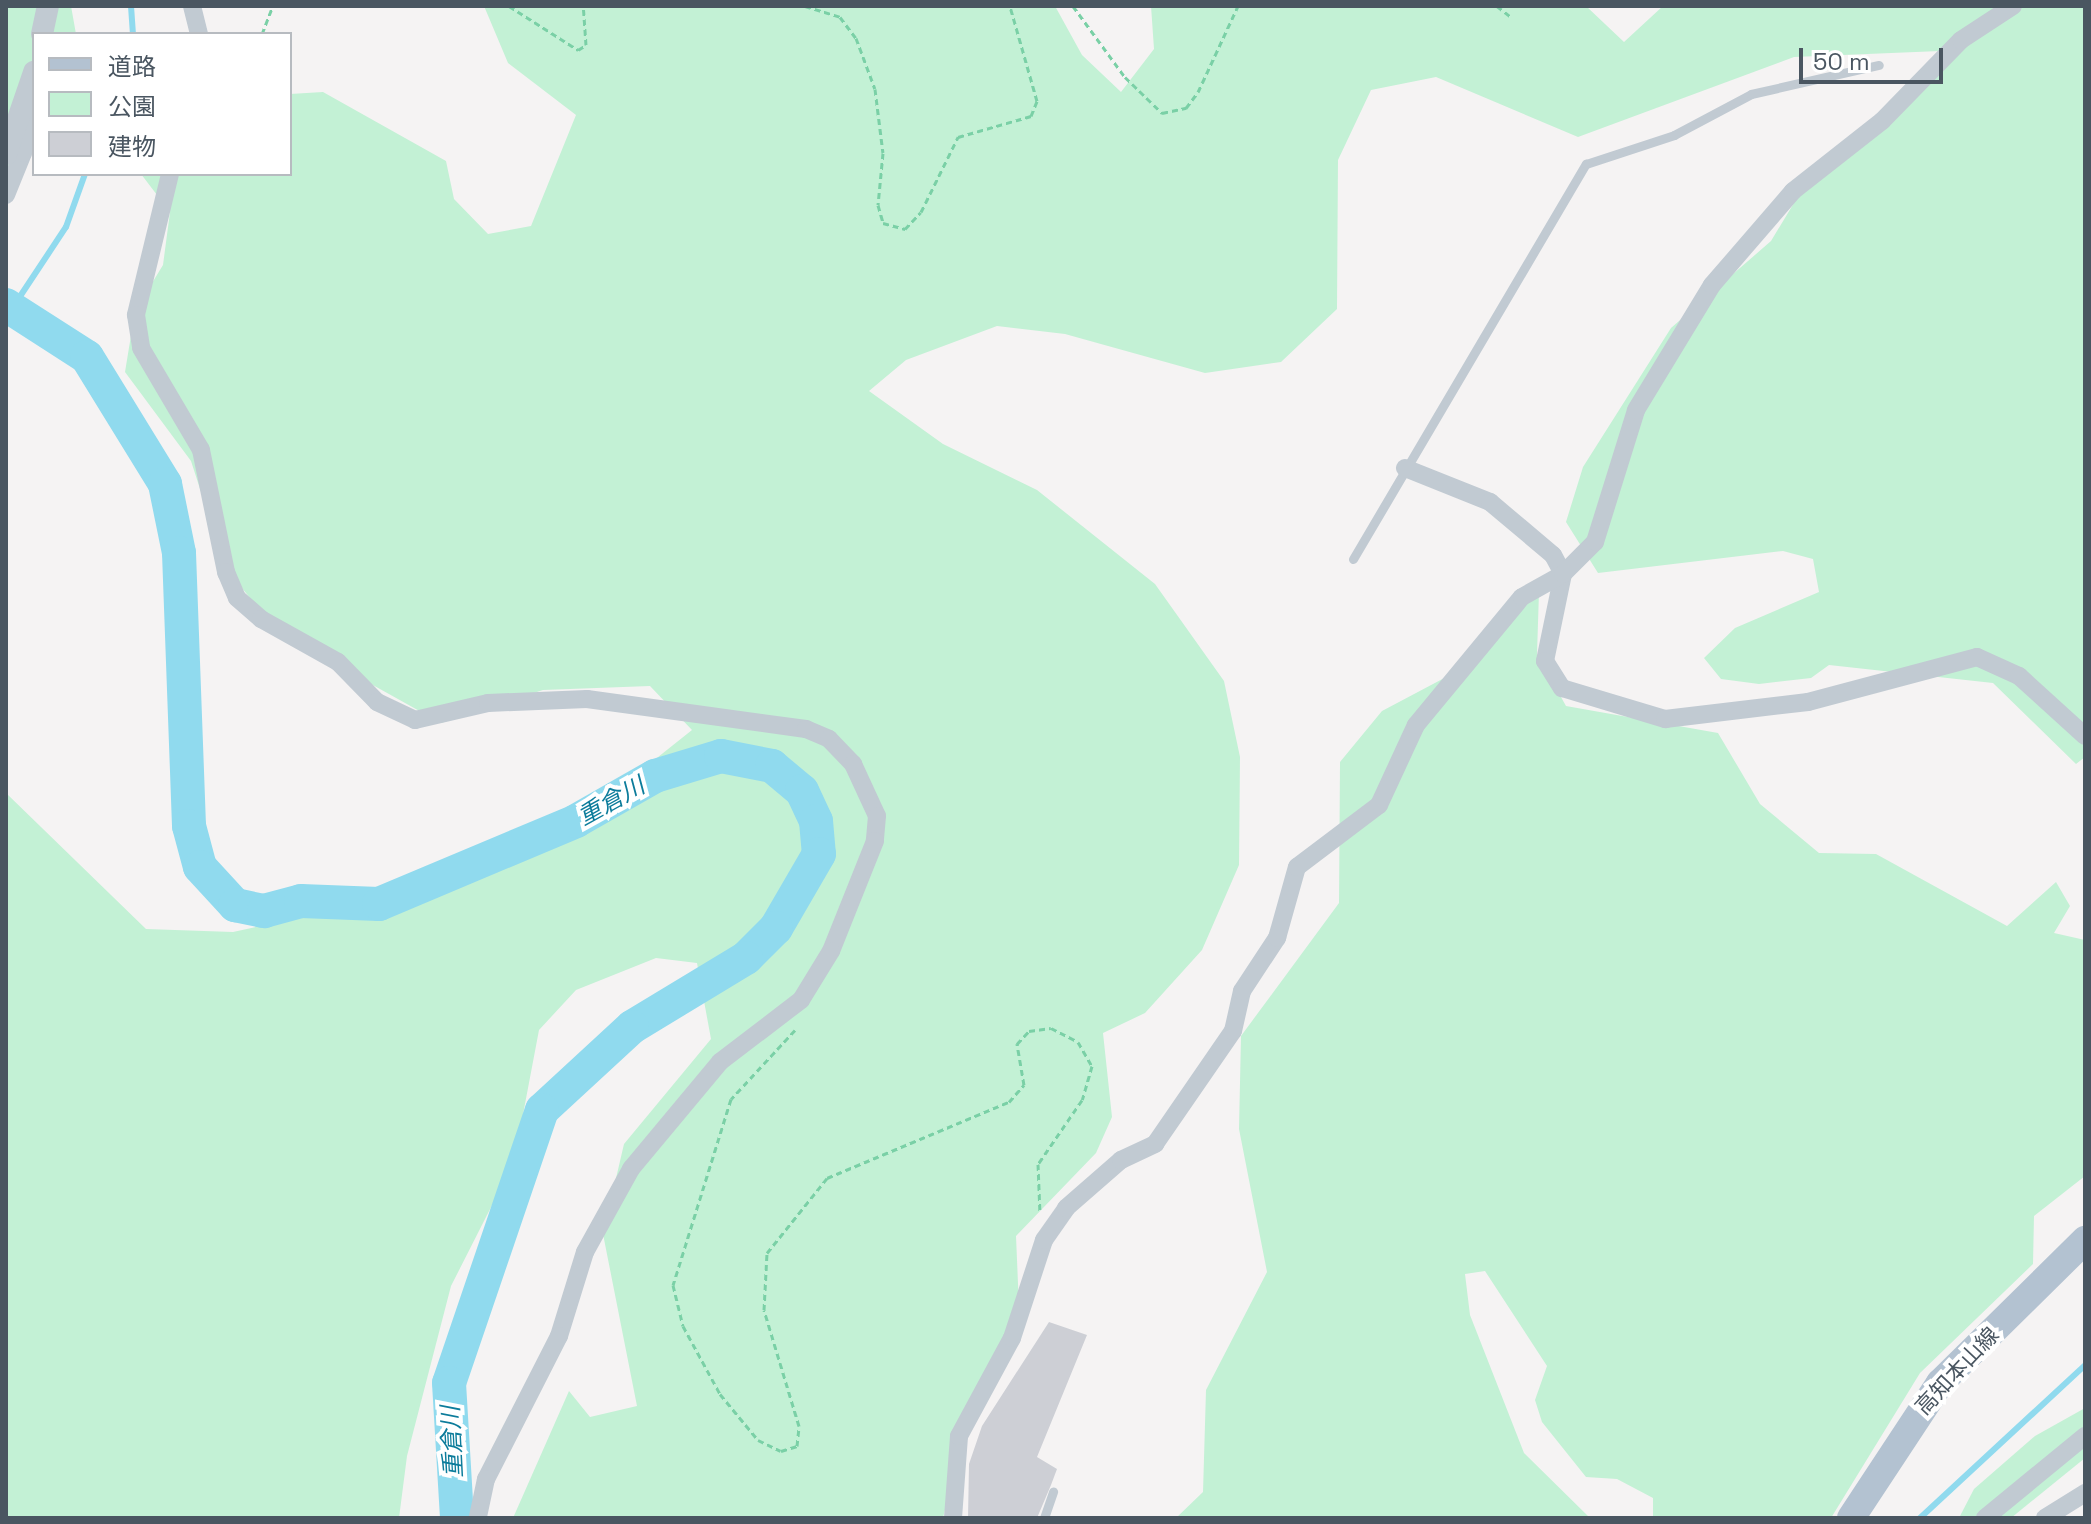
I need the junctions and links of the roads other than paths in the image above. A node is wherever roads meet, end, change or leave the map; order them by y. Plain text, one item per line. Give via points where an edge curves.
1 (48, 6) edge
2 (192, 6) edge
3 (2013, 6) edge
4 (42, 32) edge
5 (198, 32) edge
6 (1879, 65) dead end
7 (32, 83) edge
8 (6, 154) edge
9 (170, 176) edge
10 (6, 195) edge
11 (1405, 468) junction
12 (1353, 559) dead end
13 (1563, 574) junction
14 (2085, 736) edge
15 (2085, 1240) edge
16 (2085, 1436) edge
17 (1053, 1492) dead end
18 (2085, 1493) edge
19 (478, 1518) edge
20 (953, 1518) edge
21 (1044, 1518) edge
22 (1851, 1518) edge
23 (1985, 1518) edge
24 (2045, 1518) edge

1 - 4 street
2 - 5 street
3 - 13 street via 1961,40 1882,121 1793,191 1712,285 1636,410 1595,542
6 - 11 lane via 1751,94 1674,135 1586,164
7 - 8 street
7 - 10 street via 23,153
9 - 19 street via 136,315 141,348 201,450 237,598 338,662 377,702 415,720 488,703 587,699 681,707 829,739 869,789 875,841 831,951 801,1000 720,1062 631,1169 585,1252 559,1336 486,1479
11 - 12 lane
11 - 13 street via 1490,502 1526,527
13 - 14 street via 1545,661 1562,688 1618,708 1665,719 1742,712 1977,657 2019,676
13 - 20 street via 1522,597 1416,725 1379,805 1306,855 1277,938 1242,991 1233,1031 1155,1144 1121,1160 1066,1208 1044,1240 1012,1338 959,1436
15 - 22 main road, 高知本山線 via 1940,1383
16 - 23 street
17 - 21 lane
18 - 24 street

